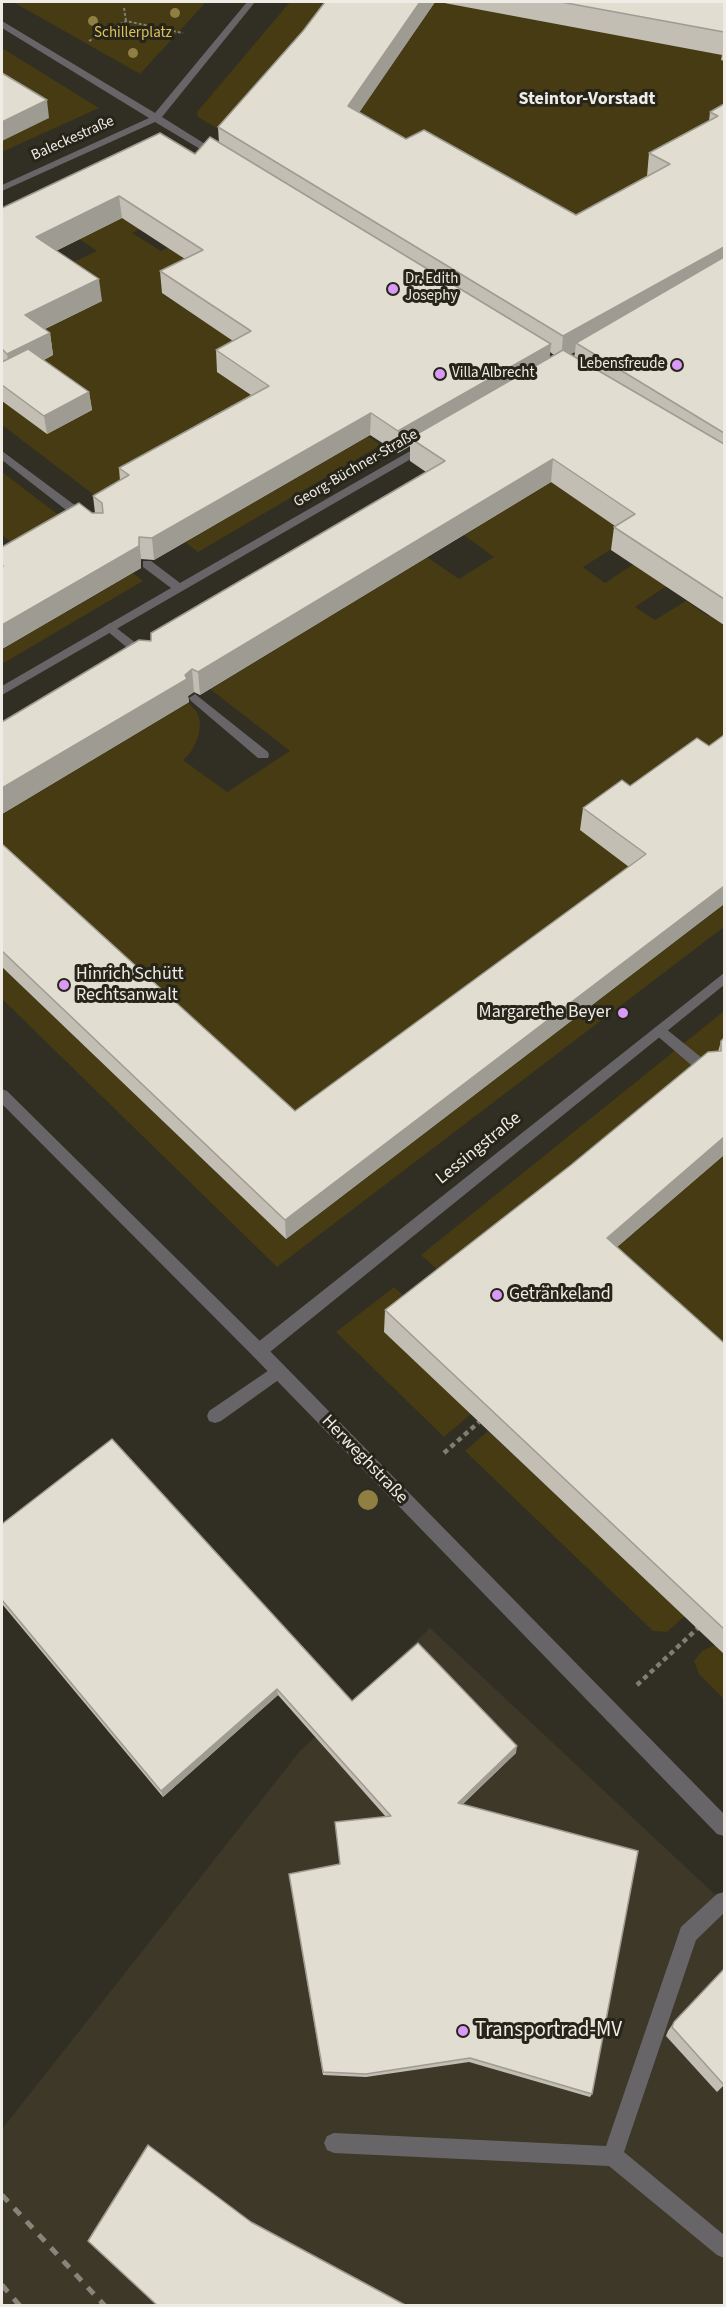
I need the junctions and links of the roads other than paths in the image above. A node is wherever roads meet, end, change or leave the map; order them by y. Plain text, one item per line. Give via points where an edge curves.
1 (251, 2) edge
2 (2, 24) edge
3 (156, 118) junction
4 (226, 161) edge
5 (2, 188) edge
6 (439, 438) edge
7 (2, 455) edge
8 (100, 530) edge
9 (147, 564) edge
10 (178, 587) junction
11 (110, 627) junction
12 (148, 659) edge
13 (2, 691) edge
14 (195, 698) edge
15 (263, 755) dead end
16 (724, 978) edge
17 (660, 1030) junction
18 (708, 1071) edge
19 (2, 1095) edge
20 (259, 1351) junction
21 (278, 1371) junction
22 (215, 1416) dead end
23 (724, 1827) edge
24 (724, 1901) edge
25 (334, 2143) dead end
26 (613, 2156) junction
27 (724, 2248) edge

1 - 3 street
2 - 3 street
3 - 4 street
3 - 5 street, Baleckestraße
6 - 10 street, Georg-Büchner-Straße
7 - 8 street
9 - 10 street
10 - 11 street, Georg-Büchner-Straße
11 - 12 street
11 - 13 street, Georg-Büchner-Straße
14 - 15 street
16 - 17 street, Lessingstraße
17 - 18 street
17 - 20 street, Lessingstraße
19 - 20 street, Herweghstraße
20 - 21 street, Herweghstraße
21 - 22 street
21 - 23 street, Herweghstraße
24 - 26 street via 688,1934
25 - 26 street
26 - 27 street

